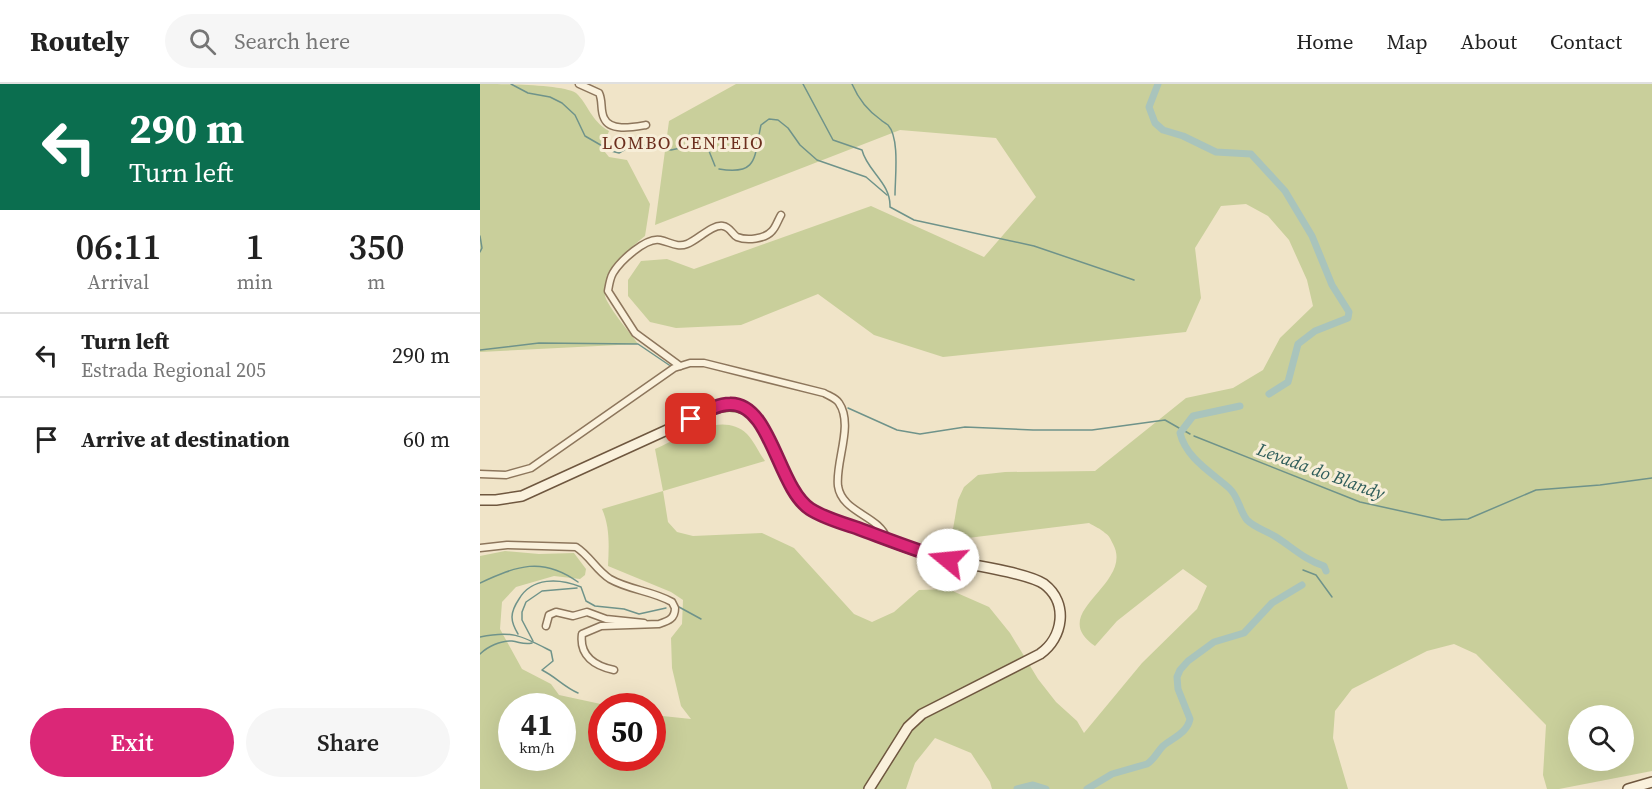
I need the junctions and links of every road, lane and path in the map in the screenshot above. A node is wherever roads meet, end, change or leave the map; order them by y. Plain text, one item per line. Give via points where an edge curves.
1 (579, 84) edge
2 (646, 125) dead end
3 (781, 215) dead end
4 (680, 366) junction
5 (480, 474) edge
6 (480, 500) edge
7 (886, 539) junction
8 (480, 548) edge
9 (647, 624) junction
10 (546, 626) dead end
11 (614, 670) dead end
12 (1652, 782) edge
13 (869, 789) edge
14 (1628, 789) edge

1 - 2 street via 599,93 609,124
3 - 4 street via 764,237 741,238 722,225 682,246 659,239 647,242 613,274 608,291 635,333
4 - 5 street via 531,468 506,475
4 - 7 street via 704,363 824,393 837,401 845,422 837,484 841,498 874,523
6 - 7 main road via 522,496 730,404 747,409 758,421 792,490 804,505
7 - 13 main road via 948,560 1038,581 1055,597 1061,619 1055,639 1040,654 922,714 908,727
8 - 9 street via 576,547 611,579 673,604 675,614 668,621
9 - 10 street via 606,619 587,612 573,616 556,612 549,615
9 - 11 street via 601,626 582,634 587,657
12 - 14 main road

